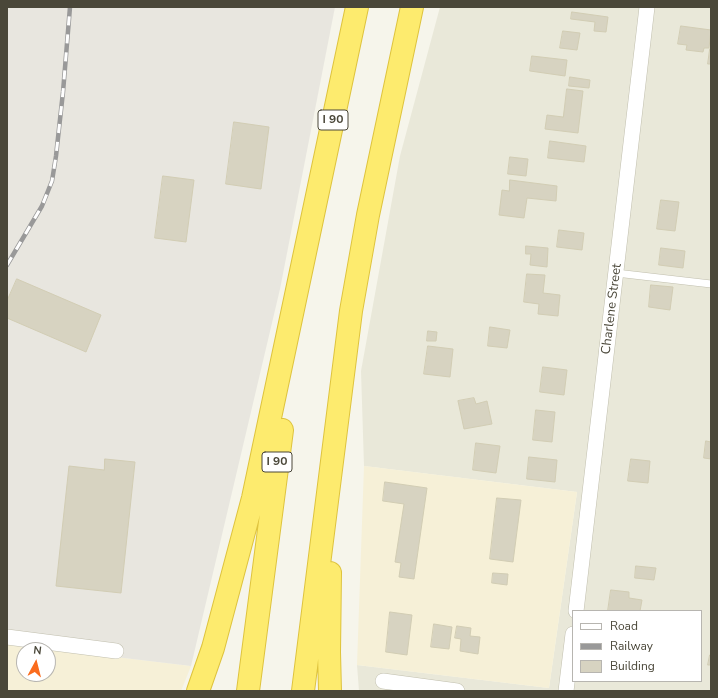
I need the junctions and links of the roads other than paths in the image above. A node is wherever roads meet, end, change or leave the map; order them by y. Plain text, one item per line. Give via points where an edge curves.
1 (357, 7) edge
2 (412, 7) edge
3 (647, 7) edge
4 (310, 233) junction
5 (616, 273) junction
6 (711, 284) edge
7 (351, 311) junction
8 (576, 610) edge
9 (7, 637) edge
10 (572, 642) edge
11 (116, 651) dead end
12 (383, 681) dead end
13 (198, 691) edge
14 (248, 691) edge
15 (302, 691) edge
16 (330, 691) edge
17 (457, 691) edge
18 (566, 691) edge

1 - 4 highway, I 90
2 - 7 highway via 368,215
3 - 5 street, Charlene Street
4 - 13 highway via 253,498 213,648
4 - 14 highway, I 90 via 277,458
5 - 6 lane
5 - 8 street, Charlene Street
7 - 15 highway
7 - 16 highway via 330,576
9 - 11 street
10 - 18 street
12 - 17 street

